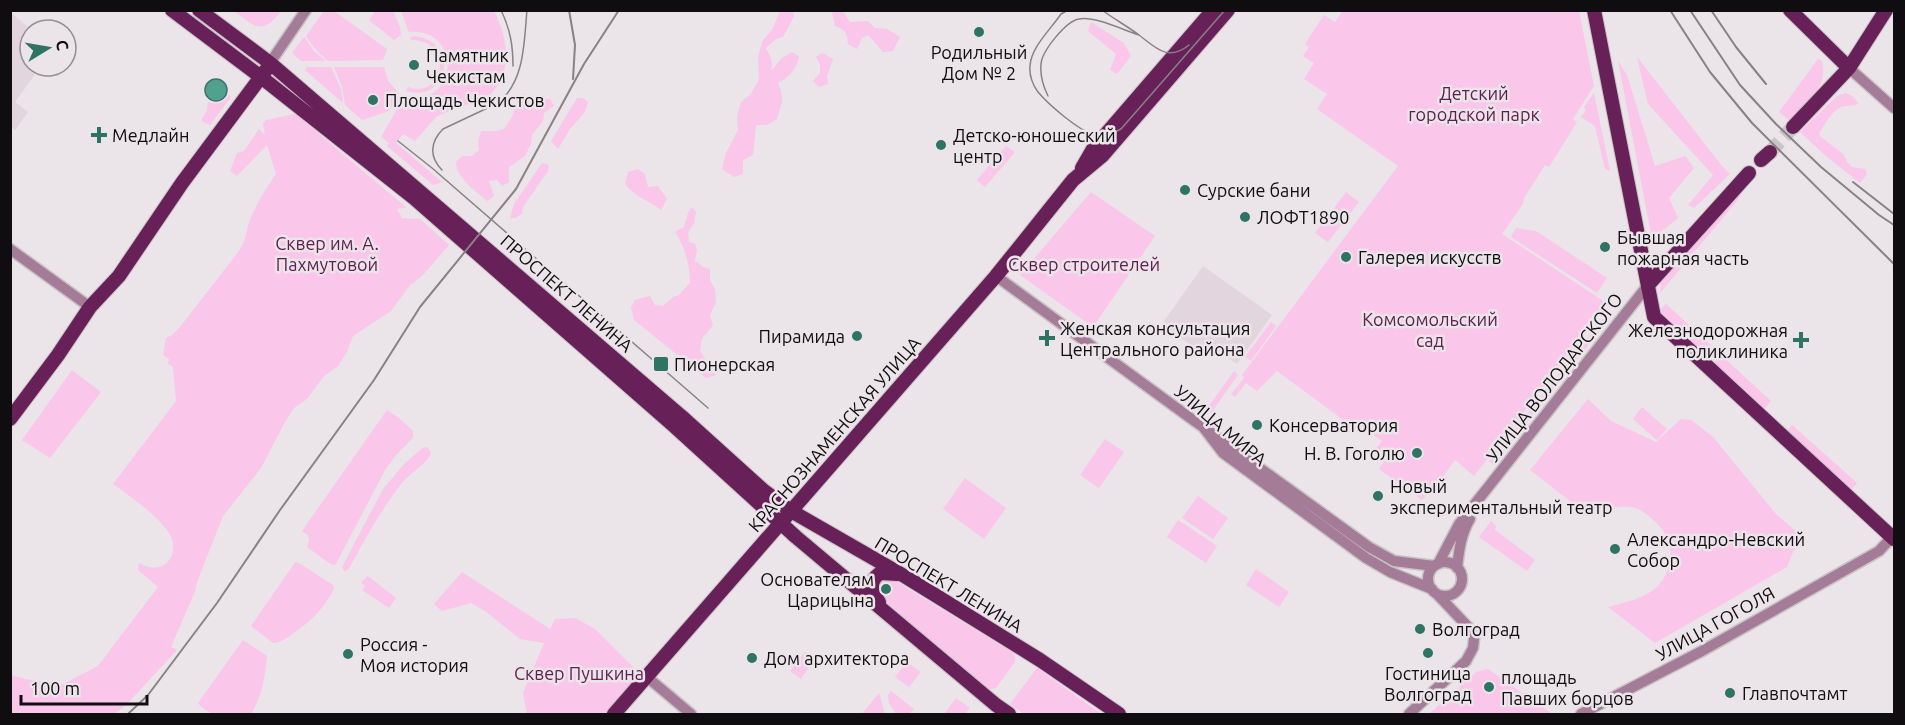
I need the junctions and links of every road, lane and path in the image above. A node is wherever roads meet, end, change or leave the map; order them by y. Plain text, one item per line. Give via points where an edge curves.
1 (172, 10) edge
2 (199, 10) edge
3 (306, 10) edge
4 (1214, 10) edge
5 (1228, 10) edge
6 (1594, 10) edge
7 (1790, 10) edge
8 (1886, 10) edge
9 (270, 63) junction
10 (1849, 68) junction
11 (261, 77) junction
12 (1894, 108) edge
13 (1793, 127) tunnel mouth
14 (1749, 173) dead end
15 (1078, 175) junction
16 (417, 194) junction
17 (10, 249) edge
18 (996, 276) junction
19 (1648, 285) junction
20 (90, 307) junction
21 (10, 419) edge
22 (677, 420) junction
23 (1203, 427) junction
24 (1487, 490) junction
25 (790, 511) junction
26 (781, 523) junction
27 (1893, 538) edge
28 (1436, 565) junction
29 (1457, 568) junction
30 (906, 577) junction
31 (1434, 592) junction
32 (885, 611) junction
33 (647, 677) junction
34 (1598, 705) junction
35 (614, 714) edge
36 (691, 714) edge
37 (1009, 714) edge
38 (1119, 714) edge
39 (1409, 714) edge
40 (1581, 714) edge
41 (1607, 714) edge

1 - 11 main road, ПРОСПЕКТ ЛЕНИНА
2 - 9 main road, ПРОСПЕКТ ЛЕНИНА
3 - 9 street
4 - 15 main road, КРАСНОЗНАМЕНСКАЯ УЛИЦА via 1093,149
5 - 15 main road, КРАСНОЗНАМЕНСКАЯ УЛИЦА via 1103,155
6 - 19 main road
7 - 10 main road
8 - 10 main road
9 - 11 main road
9 - 16 main road, ПРОСПЕКТ ЛЕНИНА
10 - 12 street
10 - 13 main road
11 - 16 main road, ПРОСПЕКТ ЛЕНИНА
11 - 20 main road via 119,276
14 - 19 main road
15 - 18 main road, КРАСНОЗНАМЕНСКАЯ УЛИЦА
16 - 22 main road, ПРОСПЕКТ ЛЕНИНА
17 - 20 street
18 - 23 street, УЛИЦА МИРА
18 - 25 main road, КРАСНОЗНАМЕНСКАЯ УЛИЦА
19 - 24 street, УЛИЦА ВОЛОДАРСКОГО
19 - 27 main road via 1654,317
20 - 21 main road
22 - 25 main road, ПРОСПЕКТ ЛЕНИНА
22 - 26 main road, ПРОСПЕКТ ЛЕНИНА
23 - 28 street via 1369,547 1394,561
23 - 31 street, УЛИЦА МИРА via 1223,453 1366,558
24 - 28 street via 1459,524
24 - 29 street via 1464,529
25 - 26 main road, КРАСНОЗНАМЕНСКАЯ УЛИЦА
25 - 30 main road, ПРОСПЕКТ ЛЕНИНА
26 - 32 main road, ПРОСПЕКТ ЛЕНИНА
26 - 33 main road, КРАСНОЗНАМЕНСКАЯ УЛИЦА
27 - 34 street, УЛИЦА ГОГОЛЯ via 1879,551
28 - 29 street via 1450,563
28 - 31 street via 1428,577
29 - 31 street via 1462,578 1459,588 1451,595
30 - 32 main road via 885,572 872,582 874,595
30 - 38 main road, ПРОСПЕКТ ЛЕНИНА
31 - 39 street via 1471,630 1473,648 1466,661
32 - 37 main road, ПРОСПЕКТ ЛЕНИНА
33 - 35 main road, КРАСНОЗНАМЕНСКАЯ УЛИЦА
33 - 36 street
34 - 40 street, УЛИЦА ГОГОЛЯ
34 - 41 street

